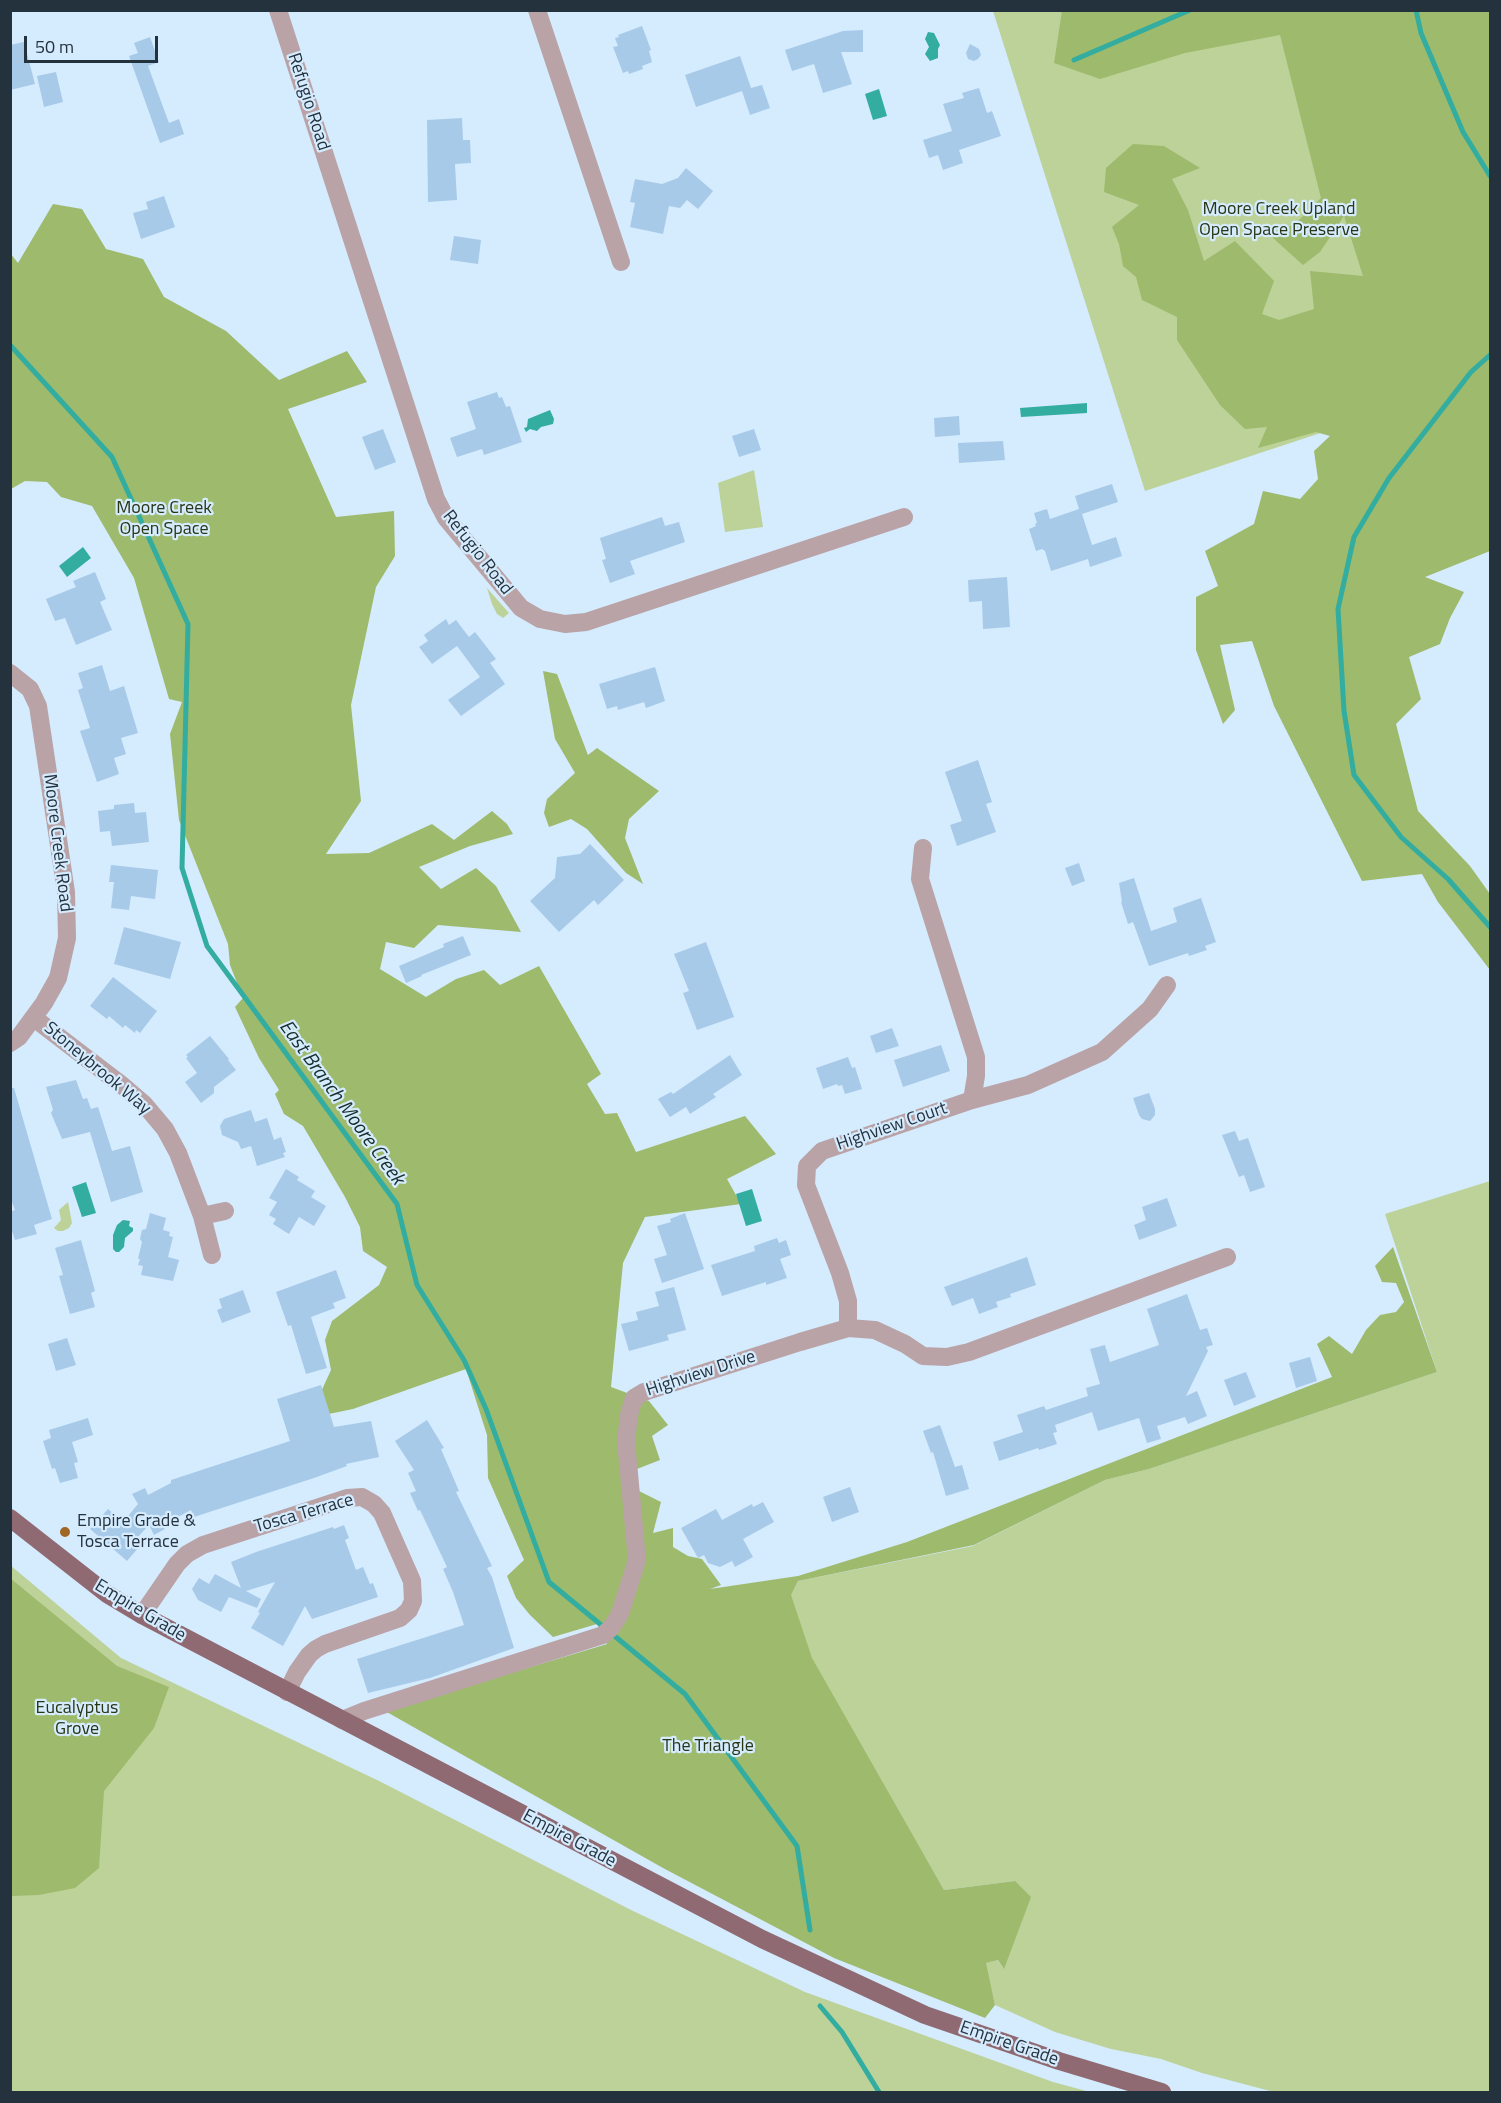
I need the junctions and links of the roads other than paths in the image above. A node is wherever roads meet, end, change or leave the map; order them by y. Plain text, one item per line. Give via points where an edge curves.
1 (278, 10) edge
2 (537, 10) edge
3 (621, 262) dead end
4 (904, 517) dead end
5 (10, 673) edge
6 (923, 848) dead end
7 (1167, 986) dead end
8 (34, 1018) junction
9 (10, 1043) edge
10 (972, 1100) junction
11 (225, 1210) dead end
12 (202, 1216) junction
13 (212, 1255) dead end
14 (1227, 1257) dead end
15 (848, 1328) junction
16 (10, 1518) edge
17 (142, 1616) junction
18 (287, 1692) junction
19 (342, 1720) junction
20 (1162, 2092) edge

1 - 4 street, Refugio Road via 436,499 446,518 520,608 540,619 565,624 586,622
2 - 3 street
5 - 8 street, Moore Creek Road via 30,689 38,706 66,892 67,938 58,978
6 - 10 street, Highview Court via 920,879 976,1057
7 - 10 street, Highview Court via 1150,1009 1102,1052 1028,1085
8 - 9 street, Moore Creek Road
8 - 12 street, Stoneybrook Way via 130,1092 158,1120 178,1153
10 - 15 street, Highview Court via 822,1151 807,1166 806,1185 848,1301
11 - 12 street
12 - 13 street, Stoneybrook Way
14 - 15 street, Highview Drive via 947,1357 923,1356 875,1330
15 - 19 street, Highview Drive via 662,1385 634,1398 626,1441 637,1560 620,1614 603,1635
16 - 17 main road, Empire Grade via 107,1594
17 - 18 main road, Empire Grade
17 - 18 street, Tosca Terrace via 177,1564 203,1545 347,1498 362,1497 382,1513 412,1581 413,1601 400,1618 316,1649
18 - 19 main road, Empire Grade
19 - 20 main road, Empire Grade via 690,1903 925,2015

